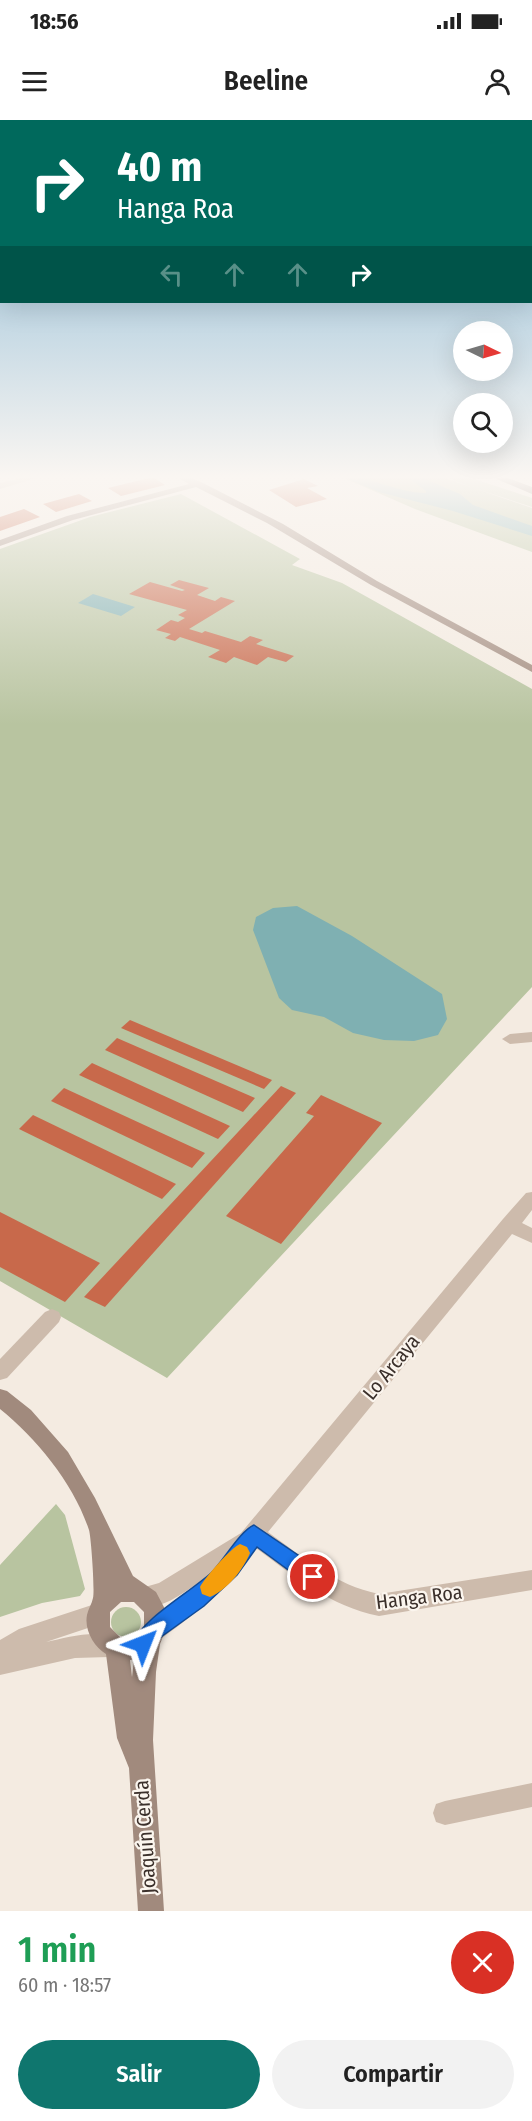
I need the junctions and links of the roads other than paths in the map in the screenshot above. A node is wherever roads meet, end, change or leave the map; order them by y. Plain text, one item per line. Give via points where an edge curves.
1 (335, 559) edge
2 (532, 669) edge
3 (532, 1037) edge
4 (510, 1039) dead end
5 (532, 1198) edge
6 (508, 1224) junction
7 (532, 1236) edge
8 (52, 1317) dead end
9 (0, 1372) edge
10 (0, 1397) edge
11 (99, 1526) junction
12 (253, 1536) junction
13 (532, 1580) edge
14 (140, 1594) junction
15 (101, 1608) junction
16 (151, 1634) junction
17 (113, 1647) junction
18 (0, 1654) edge
19 (0, 1664) edge
20 (139, 1763) junction
21 (532, 1795) edge
22 (445, 1813) dead end
23 (151, 1911) edge

1 - 2 street
3 - 4 street
5 - 6 street, Lo Arcaya
6 - 7 street
6 - 12 street, Lo Arcaya
8 - 9 street
10 - 11 street via 52,1445 75,1478
11 - 14 street via 125,1583
11 - 15 street
12 - 13 street, Hanga Roa via 330,1589 379,1605
12 - 14 street, Lo Arcaya via 164,1593
12 - 16 street, Lo Arcaya via 222,1576
14 - 15 street via 119,1593
14 - 16 street via 156,1611
15 - 17 street via 99,1632
15 - 18 street via 19,1640
16 - 17 street via 135,1648
16 - 20 street, Joaquín Cerda via 143,1673
17 - 19 street via 75,1647
17 - 20 street, Joaquín Cerda via 129,1738
20 - 23 street, Joaquín Cerda
21 - 22 street

